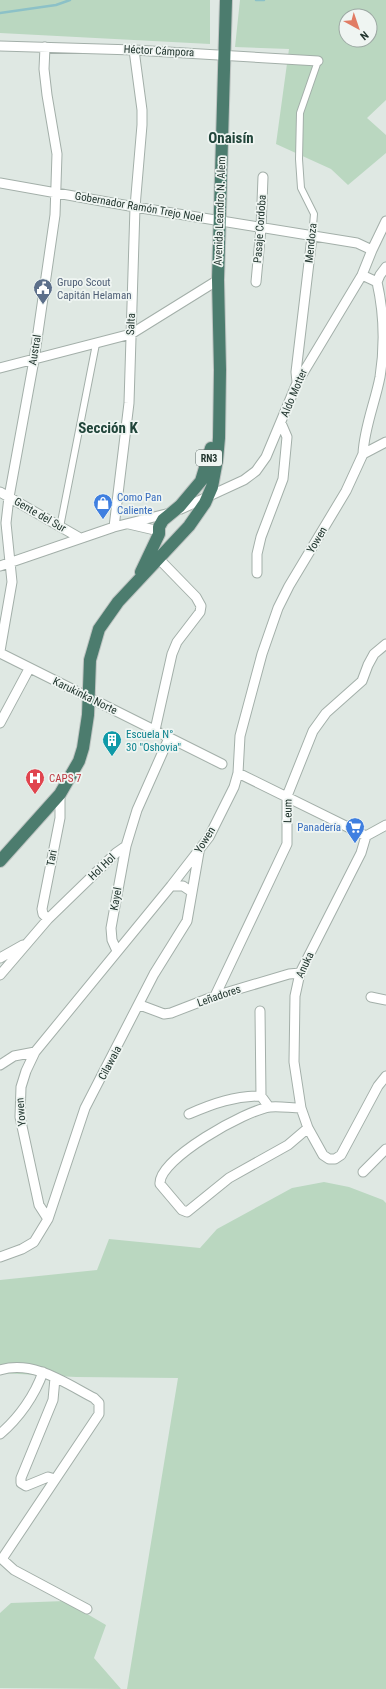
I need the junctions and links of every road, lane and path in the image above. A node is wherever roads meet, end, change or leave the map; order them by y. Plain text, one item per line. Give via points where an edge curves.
1 (226, 0) edge
2 (0, 46) edge
3 (45, 47) junction
4 (134, 50) junction
5 (224, 54) junction
6 (318, 61) joint
7 (263, 177) dead end
8 (0, 183) edge
9 (57, 193) junction
10 (135, 207) junction
11 (220, 221) junction
12 (386, 221) edge
13 (261, 228) junction
14 (312, 237) junction
15 (372, 250) junction
16 (386, 267) edge
17 (362, 276) junction
18 (218, 280) junction
19 (256, 282) dead end
20 (377, 282) junction
21 (131, 334) junction
22 (96, 344) junction
23 (34, 360) junction
24 (0, 368) edge
25 (297, 383) junction
26 (219, 397) junction
27 (281, 423) junction
28 (386, 442) edge
29 (363, 454) junction
30 (0, 492) edge
31 (9, 497) junction
32 (208, 497) junction
33 (176, 510) junction
34 (126, 523) junction
35 (188, 526) junction
36 (60, 527) junction
37 (114, 527) junction
38 (159, 532) junction
39 (80, 538) junction
40 (175, 540) junction
41 (159, 559) junction
42 (10, 563) junction
43 (0, 566) edge
44 (257, 573) dead end
45 (132, 588) junction
46 (386, 644) edge
47 (0, 652) edge
48 (29, 668) junction
49 (88, 697) junction
50 (0, 723) edge
51 (154, 730) junction
52 (169, 738) junction
53 (222, 764) dead end
54 (238, 773) junction
55 (60, 794) junction
56 (287, 796) junction
57 (386, 825) edge
58 (366, 836) junction
59 (126, 846) junction
60 (199, 851) junction
61 (0, 861) edge
62 (171, 886) junction
63 (192, 892) junction
64 (48, 919) junction
65 (27, 944) junction
66 (117, 951) junction
67 (0, 958) edge
68 (300, 973) junction
69 (0, 975) edge
70 (215, 996) junction
71 (371, 997) dead end
72 (386, 1000) edge
73 (140, 1005) junction
74 (260, 1011) dead end
75 (34, 1052) junction
76 (0, 1065) edge
77 (386, 1076) edge
78 (261, 1096) junction
79 (269, 1107) junction
80 (301, 1108) junction
81 (189, 1114) dead end
82 (308, 1128) junction
83 (386, 1149) edge
84 (363, 1172) dead end
85 (48, 1219) junction
86 (0, 1257) edge
87 (0, 1370) edge
88 (43, 1372) junction
89 (55, 1378) junction
90 (0, 1434) edge
91 (55, 1479) junction
92 (87, 1610) dead end

1 - 5 highway, Avenida Leandro N. Alem / RN3
2 - 3 street, Héctor Cámpora
3 - 4 street, Héctor Cámpora
3 - 9 street, Austral via 44,69 57,154
4 - 5 street, Héctor Cámpora
4 - 10 street, Salta via 142,110
5 - 6 street, Héctor Cámpora
5 - 11 highway, Avenida Leandro N. Alem / RN3
6 - 14 street, Mendoza via 300,113 301,188 314,214
7 - 13 street, Pasaje Cordoba
8 - 9 street, Gobernador Ramón Trejo Noel
9 - 10 street, Gobernador Ramón Trejo Noel
9 - 23 street, Austral
10 - 11 street, Gobernador Ramón Trejo Noel
10 - 21 street, Salta
11 - 13 street, Gobernador Ramón Trejo Noel
11 - 18 highway, Avenida Leandro N. Alem / RN3
12 - 15 street, Aldo Motter
13 - 14 street, Gobernador Ramón Trejo Noel
13 - 19 street, Pasaje Cordoba
14 - 15 street, Gobernador Ramón Trejo Noel via 357,243
14 - 25 street, Mendoza via 296,372
15 - 17 street, Aldo Motter
16 - 20 street
17 - 20 street
17 - 25 street, Aldo Motter
18 - 21 street
18 - 26 highway, Avenida Leandro N. Alem / RN3
20 - 29 street, Yowen via 382,303 383,344 380,376 364,440
21 - 22 street
21 - 37 street, Salta via 129,403
22 - 23 street
22 - 36 street
23 - 24 street
23 - 31 street, Austral
25 - 27 street, Aldo Motter
26 - 32 highway, Avenida Leandro N. Alem / RN3 via 217,460
26 - 33 highway, Avenida Leandro N. Alem / RN3 via 206,470 198,485
27 - 32 street, Aldo Motter via 266,458 256,472
27 - 44 street via 287,437 283,479 261,537 257,554
28 - 29 street
29 - 54 street, Yowen via 346,491 278,608 262,654 240,736
30 - 31 street, Gente del Sur
31 - 36 street, Gente del Sur
31 - 42 street, Austral via 6,523
32 - 33 street, Aldo Motter
32 - 35 highway, Avenida Leandro N. Alem / RN3
33 - 34 street, Aldo Motter
33 - 35 highway via 189,518
33 - 38 highway, Avenida Leandro N. Alem / RN3 via 161,523
34 - 37 street, Aldo Motter
34 - 38 street
35 - 40 highway, Avenida Leandro N. Alem / RN3
36 - 39 street, Gente del Sur
37 - 39 street, Aldo Motter
38 - 40 highway via 166,539
38 - 45 highway, Avenida Leandro N. Alem / RN3 via 144,568
39 - 42 street, Aldo Motter
40 - 41 highway, Avenida Leandro N. Alem / RN3
41 - 45 highway, Avenida Leandro N. Alem / RN3
41 - 51 street via 196,596 201,606 200,612 177,642 172,654
42 - 43 street, Aldo Motter
42 - 47 street, Austral via 12,582
45 - 49 highway, Avenida Leandro N. Alem / RN3 via 107,615 98,629 90,660
46 - 56 street, Leum via 374,654 362,681 326,713 313,731
47 - 48 street, Karukinka Norte
48 - 49 street, Karukinka Norte
48 - 50 street
49 - 51 street, Karukinka Norte
49 - 55 highway, Avenida Leandro N. Alem / RN3 via 83,748 79,761
51 - 52 street, Karukinka Norte
52 - 53 street, Karukinka Norte
52 - 59 street, Hol Hol via 137,810
54 - 56 street
54 - 60 street, Yowen via 234,787 209,837
55 - 61 highway, Avenida Leandro N. Alem / RN3
55 - 64 street, Tari via 60,818 42,909
56 - 58 street
56 - 70 street, Leum via 288,844
57 - 58 street
58 - 68 street, Anuka via 361,854
59 - 64 street, Hol Hol
59 - 66 street, Kayel via 111,928 112,940
60 - 62 street, Yowen
60 - 63 street, Cilawaia
62 - 63 street via 183,886
62 - 66 street, Yowen
63 - 73 street, Cilawaia via 187,921 154,974
64 - 65 street, Hol Hol
65 - 67 street
65 - 69 street, Hol Hol
66 - 75 street, Yowen
68 - 70 street, Leñadores
68 - 80 street, Anuka via 295,996 293,1037
70 - 73 street, Leñadores via 164,1014
71 - 72 street
73 - 85 street, Cilawaia via 85,1108
74 - 78 street
75 - 76 street via 14,1056
75 - 85 street, Yowen via 20,1087 20,1117 39,1205
77 - 82 street, Anuka via 378,1086 341,1155 335,1159 329,1159 323,1154
78 - 79 street
78 - 81 street via 220,1101
79 - 80 street
79 - 82 street via 214,1131 196,1142 168,1168 159,1180 160,1184 182,1210 191,1210 229,1178 288,1145
80 - 82 street, Anuka
83 - 84 street
85 - 86 street, Cilawaia via 34,1242
87 - 88 street via 21,1366
88 - 89 street
88 - 90 street via 24,1407 11,1425
89 - 91 street via 94,1398 100,1408 99,1414
89 - 91 street via 53,1400 21,1483 26,1486 48,1477
91 - 92 street via 3,1560 14,1570

